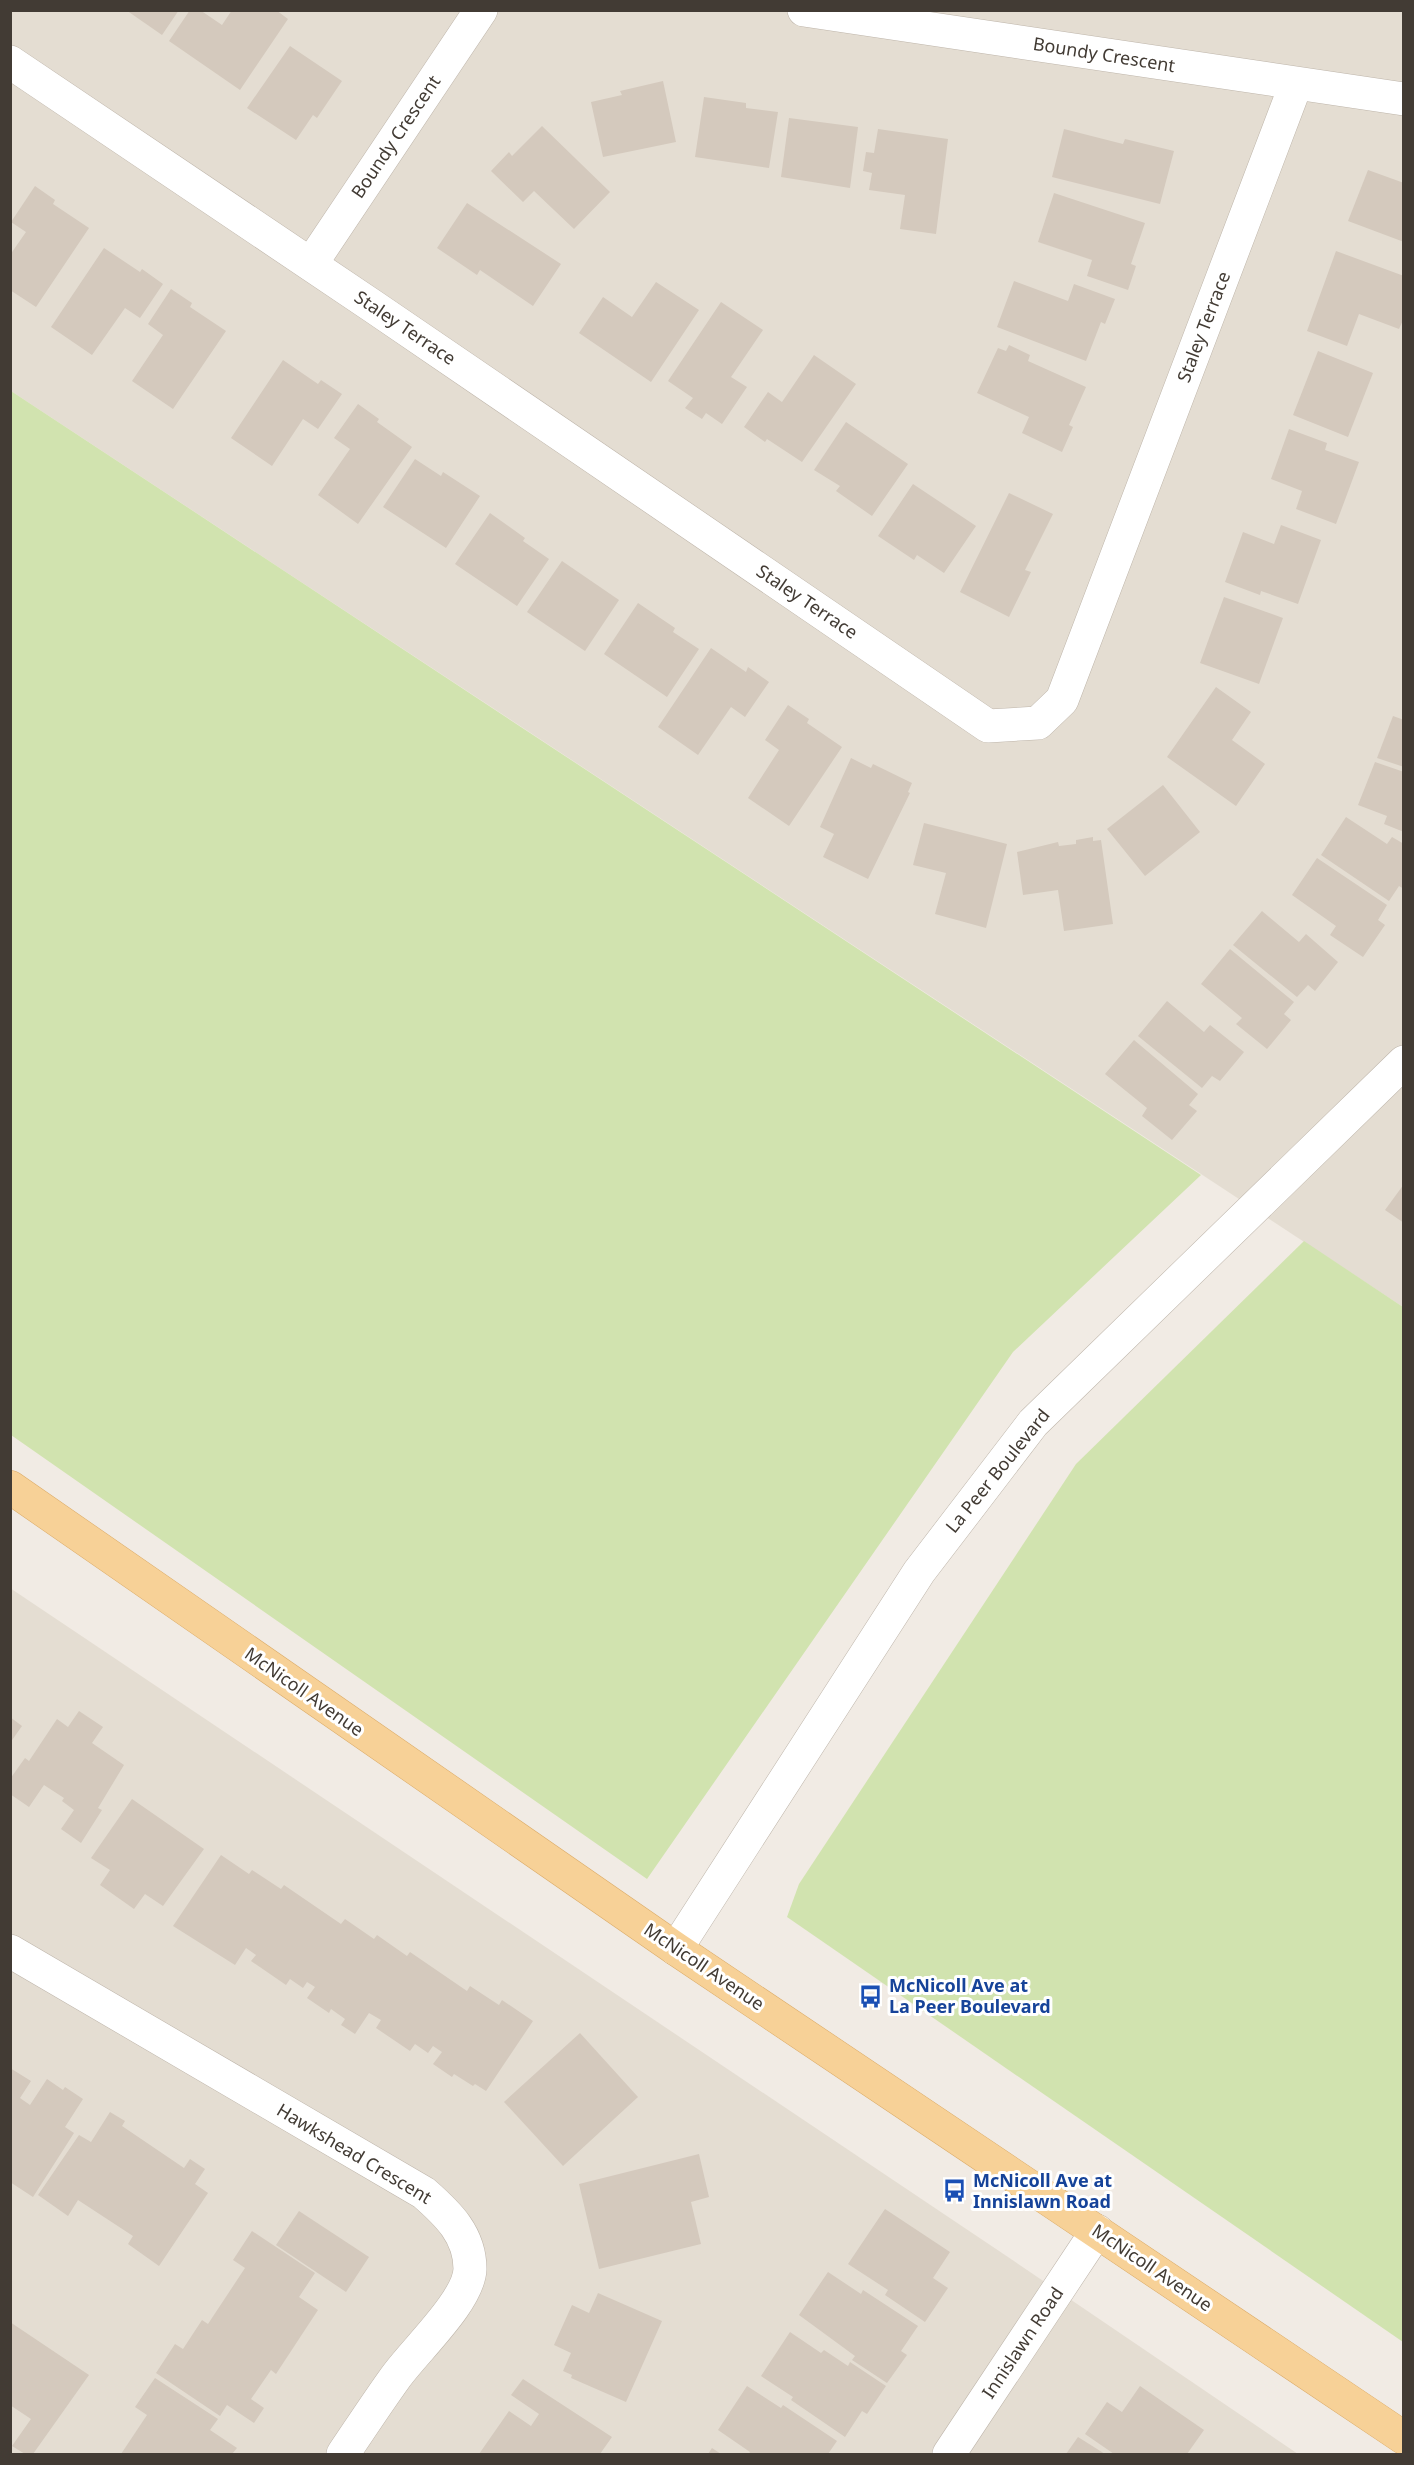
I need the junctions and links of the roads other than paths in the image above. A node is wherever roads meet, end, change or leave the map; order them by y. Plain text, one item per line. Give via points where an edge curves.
1 (481, 10) edge
2 (804, 10) edge
3 (10, 63) edge
4 (1296, 84) junction
5 (1404, 99) edge
6 (311, 264) junction
7 (1404, 1062) edge
8 (10, 1487) edge
9 (676, 1949) junction
10 (10, 1951) edge
11 (1097, 2231) junction
12 (1404, 2438) edge
13 (343, 2454) edge
14 (949, 2454) edge

1 - 6 street, Boundy Crescent
2 - 4 street, Boundy Crescent
3 - 6 street, Staley Terrace
4 - 5 street, Boundy Crescent
4 - 6 street, Staley Terrace via 1062,700 1038,723 988,726
7 - 9 street, La Peer Boulevard via 1033,1423 919,1572
8 - 9 main road, McNicoll Avenue
9 - 11 main road, McNicoll Avenue
10 - 13 street, Hawkshead Crescent via 424,2193 450,2216 467,2244 470,2272 459,2298 395,2377
11 - 12 main road, McNicoll Avenue
11 - 14 street, Innislawn Road

